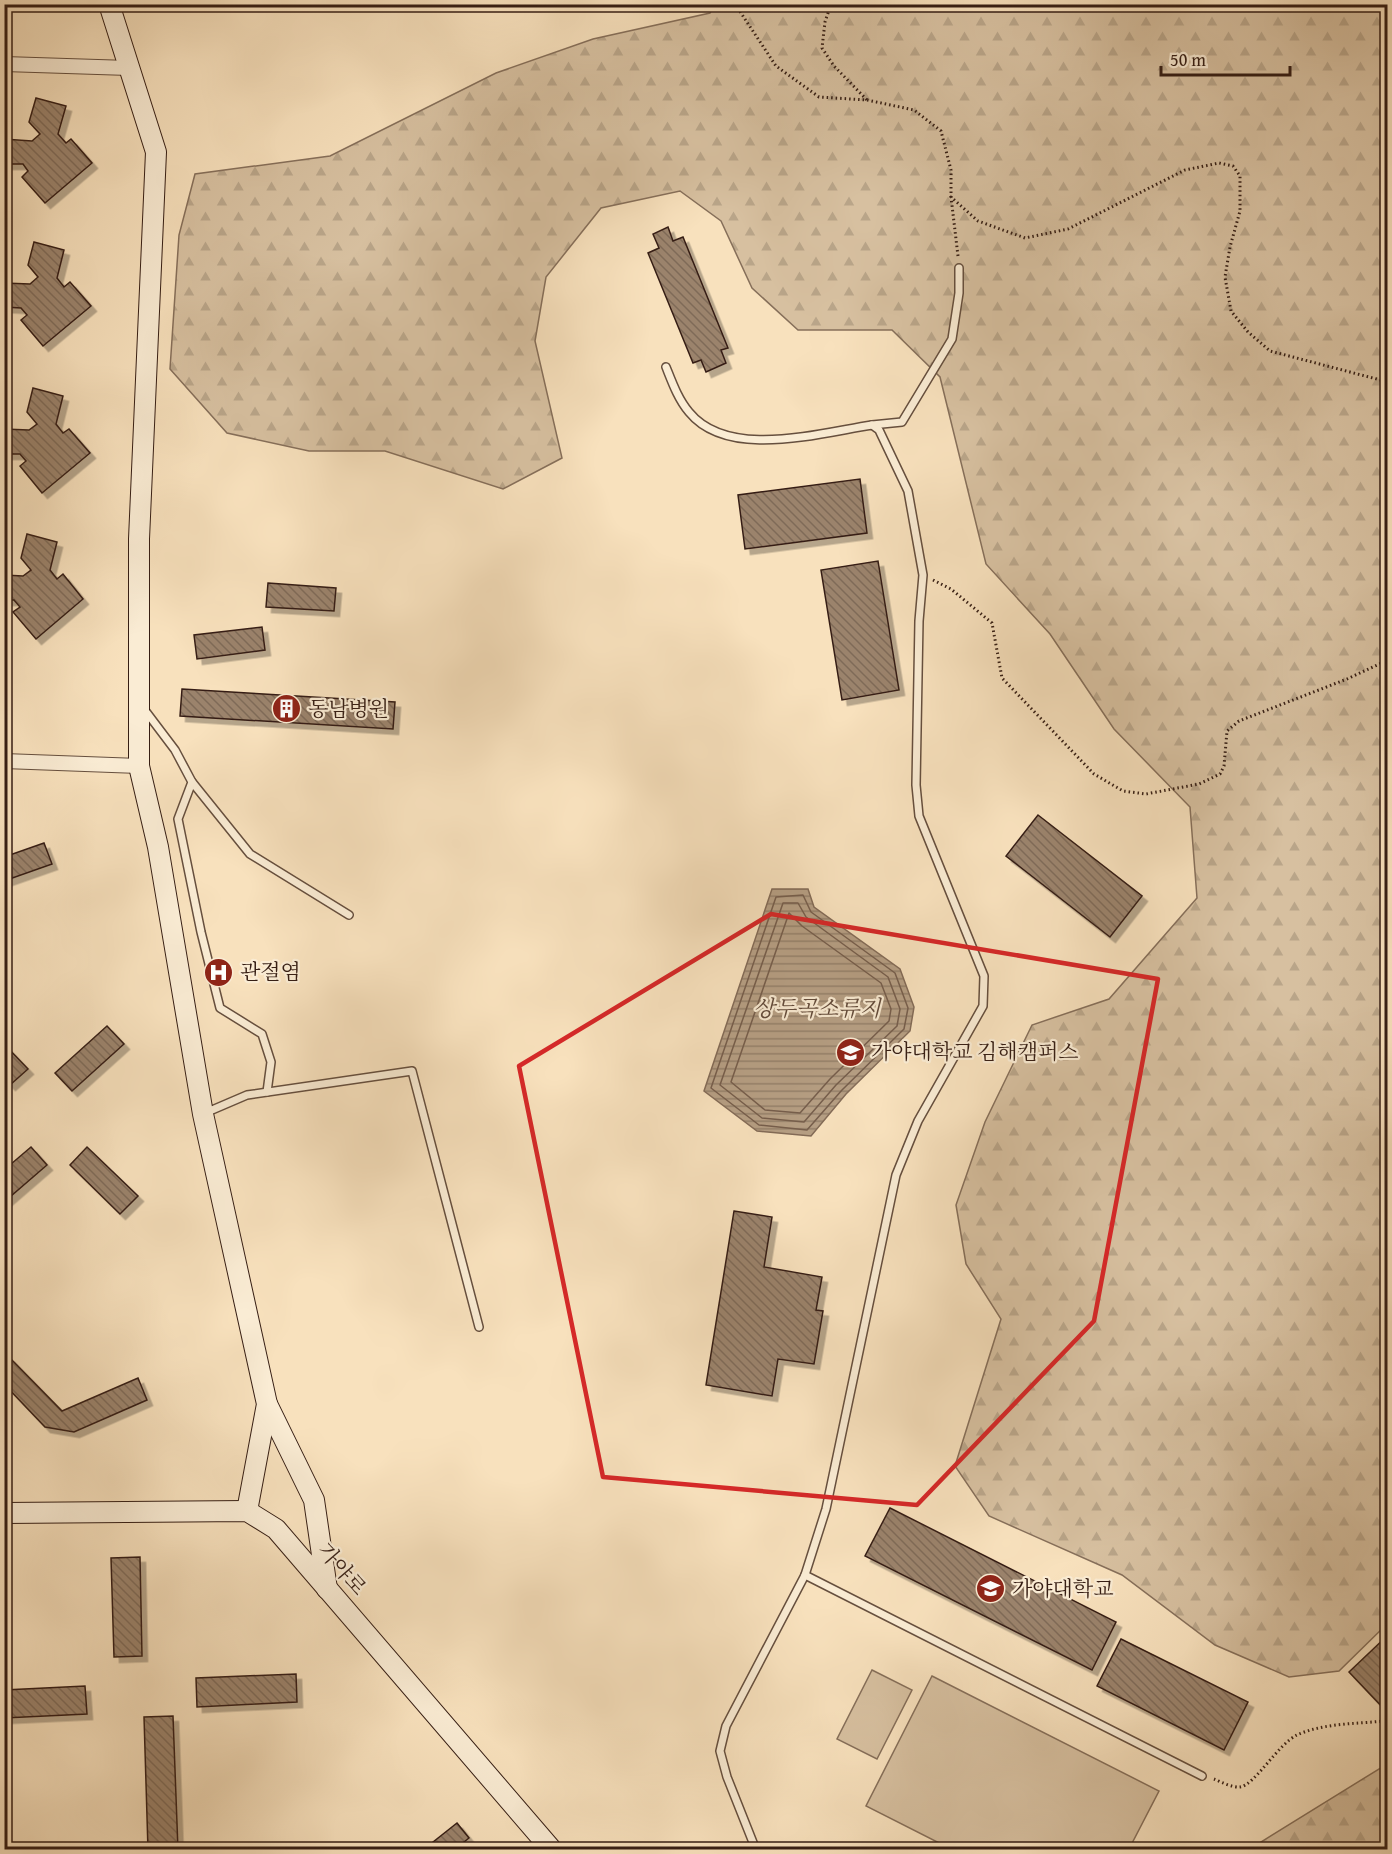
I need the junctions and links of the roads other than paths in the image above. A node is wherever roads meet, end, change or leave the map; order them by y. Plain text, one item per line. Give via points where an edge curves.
1 (109, 4) edge
2 (4, 64) edge
3 (129, 68) junction
4 (959, 268) road end
5 (666, 367) dead end
6 (872, 425) junction
7 (139, 703) junction
8 (4, 761) edge
9 (139, 766) junction
10 (192, 782) junction
11 (349, 915) dead end
12 (267, 1092) junction
13 (203, 1114) junction
14 (478, 1327) dead end
15 (267, 1404) junction
16 (247, 1511) junction
17 (4, 1513) edge
18 (805, 1575) junction
19 (327, 1589) junction
20 (1202, 1776) road end
21 (552, 1850) edge
22 (756, 1850) edge

1 - 3 street
2 - 3 street
3 - 7 street via 156,152 140,539
4 - 6 lane via 952,339 902,422
5 - 6 lane via 689,413 705,426 741,440
6 - 18 lane via 879,430 908,491 923,575 916,785 919,816 984,976 983,1006 918,1121 896,1175 826,1509
7 - 9 street
7 - 10 lane via 175,750
8 - 9 street
9 - 13 street via 158,847
10 - 11 lane via 250,854
10 - 12 lane via 178,819 201,932 220,1008 262,1035 270,1062
12 - 13 lane via 247,1095
12 - 14 lane via 412,1071
13 - 15 street
15 - 16 street
15 - 19 street via 314,1500
16 - 17 street
16 - 19 street, 가야로 via 276,1529
18 - 20 lane
18 - 22 lane via 726,1726 720,1751
19 - 21 street, 가야로

